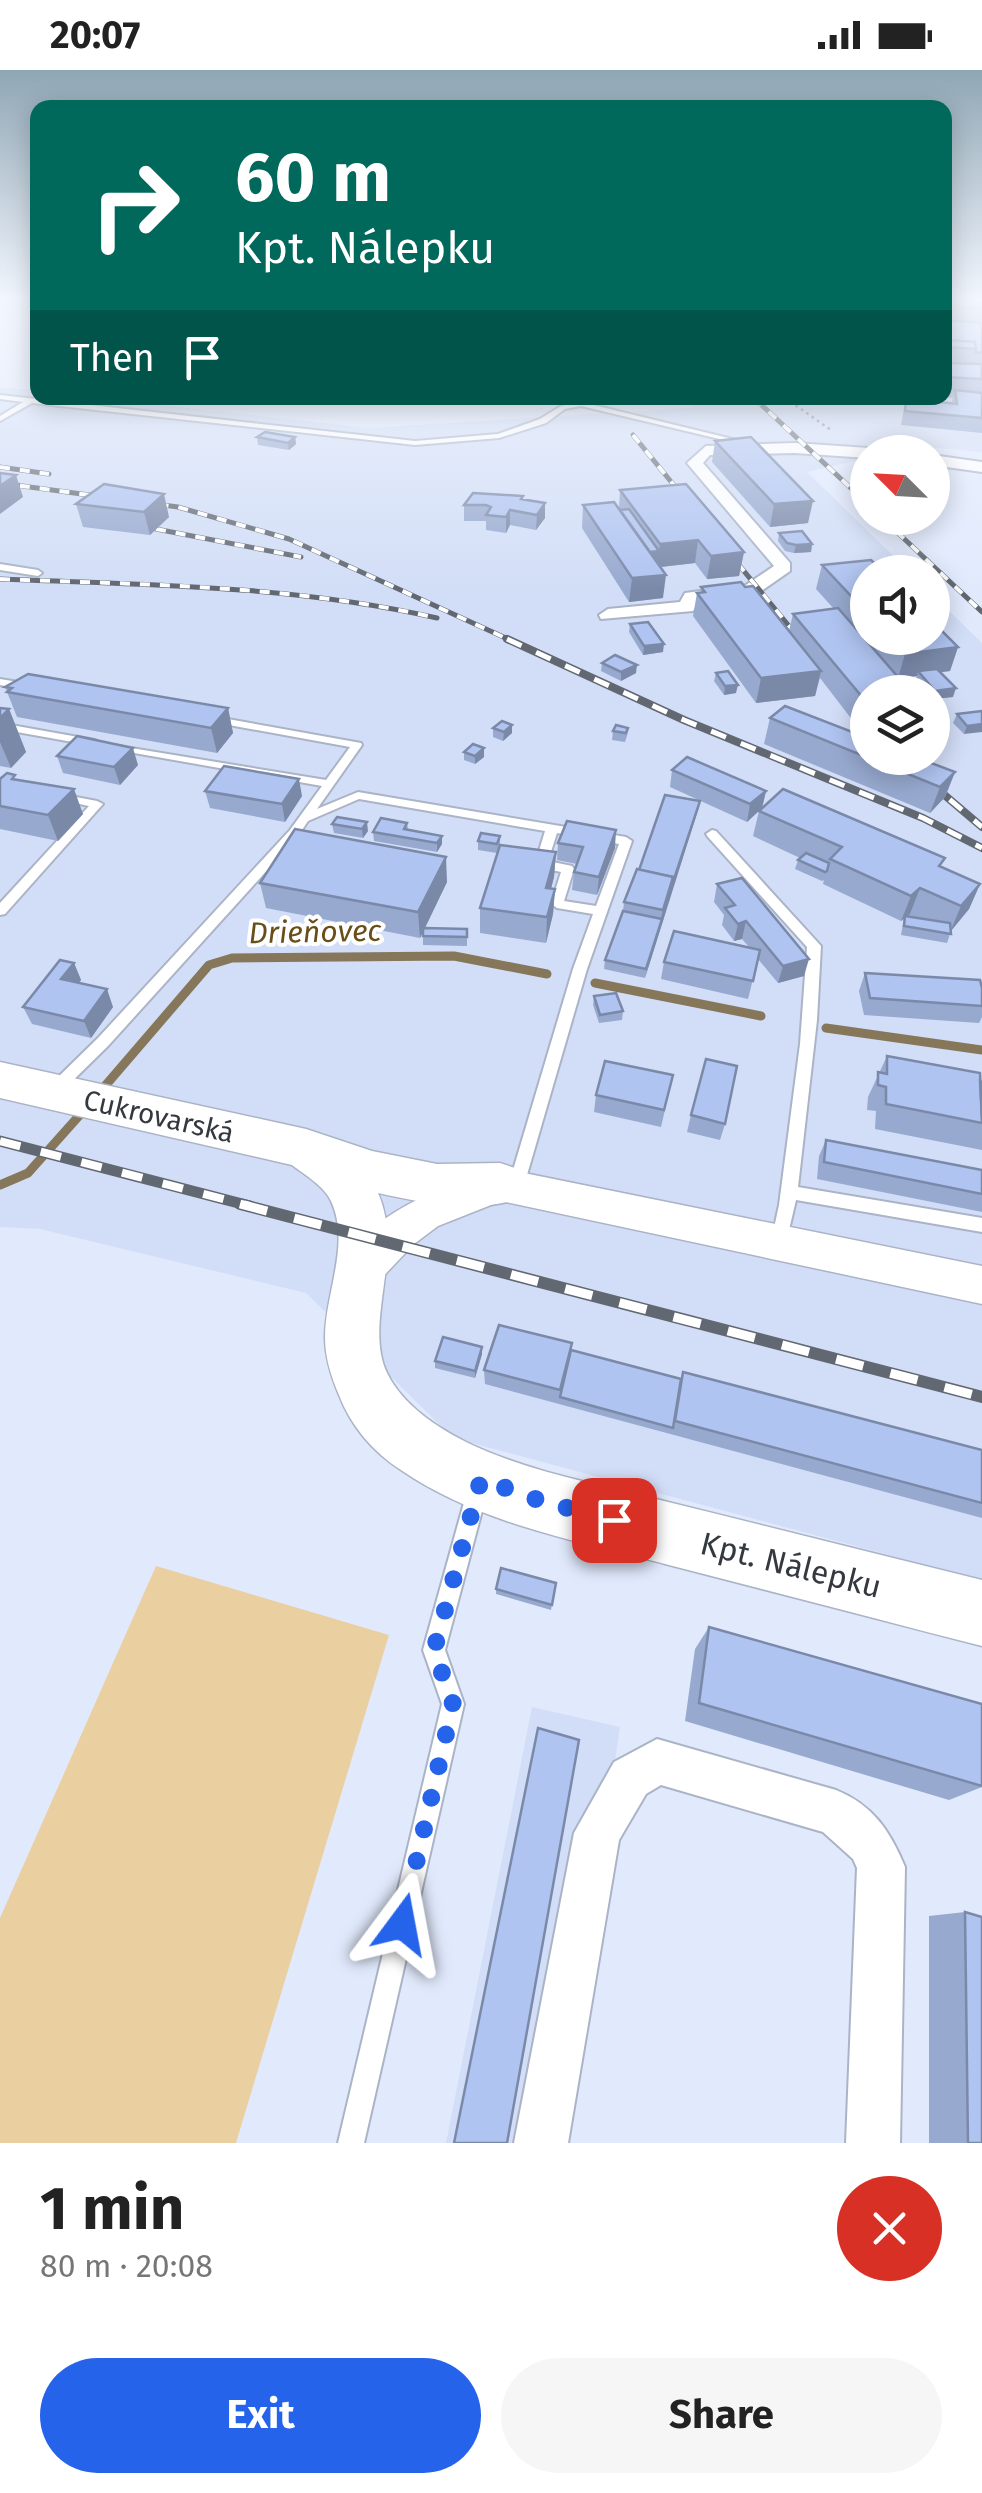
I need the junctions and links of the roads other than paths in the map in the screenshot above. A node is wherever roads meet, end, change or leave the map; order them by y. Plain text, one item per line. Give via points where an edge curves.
1 (30, 401) edge
2 (77, 405) edge
3 (576, 405) edge
4 (590, 405) edge
5 (598, 405) edge
6 (605, 407) junction
7 (0, 419) edge
8 (763, 448) junction
9 (850, 452) edge
10 (950, 462) edge
11 (982, 466) edge
12 (0, 567) edge
13 (38, 574) dead end
14 (608, 615) dead end
15 (0, 682) edge
16 (38, 688) edge
17 (188, 715) edge
18 (0, 726) edge
19 (330, 784) junction
20 (51, 795) edge
21 (304, 820) junction
22 (552, 828) junction
23 (712, 834) dead end
24 (0, 911) edge
25 (600, 912) junction
26 (41, 1088) edge
27 (306, 1150) junction
28 (508, 1185) junction
29 (789, 1192) junction
30 (982, 1224) edge
31 (779, 1242) junction
32 (358, 1274) junction
33 (982, 1285) edge
34 (481, 1479) junction
35 (982, 1614) edge
36 (351, 2143) edge
37 (540, 2143) edge
38 (872, 2143) edge

1 - 7 lane
2 - 3 lane via 415,442 499,436
4 - 6 lane
5 - 6 lane
6 - 8 lane
8 - 9 street
8 - 14 street via 706,451 695,463 784,567 750,590
10 - 11 street
12 - 13 lane
15 - 16 lane
17 - 19 lane via 357,745
18 - 19 lane
19 - 21 lane
20 - 24 lane via 96,804
21 - 22 lane via 358,795
21 - 26 lane via 103,1042
22 - 25 lane via 541,864 568,868 558,904
22 - 25 lane via 626,841
23 - 29 lane via 814,946
25 - 28 lane
26 - 27 main road, Cukrovarská
27 - 28 main road, Cukrovarská via 436,1184
27 - 32 main road, Kpt. Nálepku via 341,1176 356,1199 362,1236
28 - 31 street
28 - 32 street via 424,1214
29 - 30 lane
29 - 31 lane
31 - 33 street
32 - 34 main road, Kpt. Nálepku via 353,1347 376,1408 422,1449
34 - 35 main road, Kpt. Nálepku via 541,1501
34 - 36 lane via 434,1650 453,1704
37 - 38 street via 597,1834 630,1778 656,1760 836,1814 870,1842 881,1866

